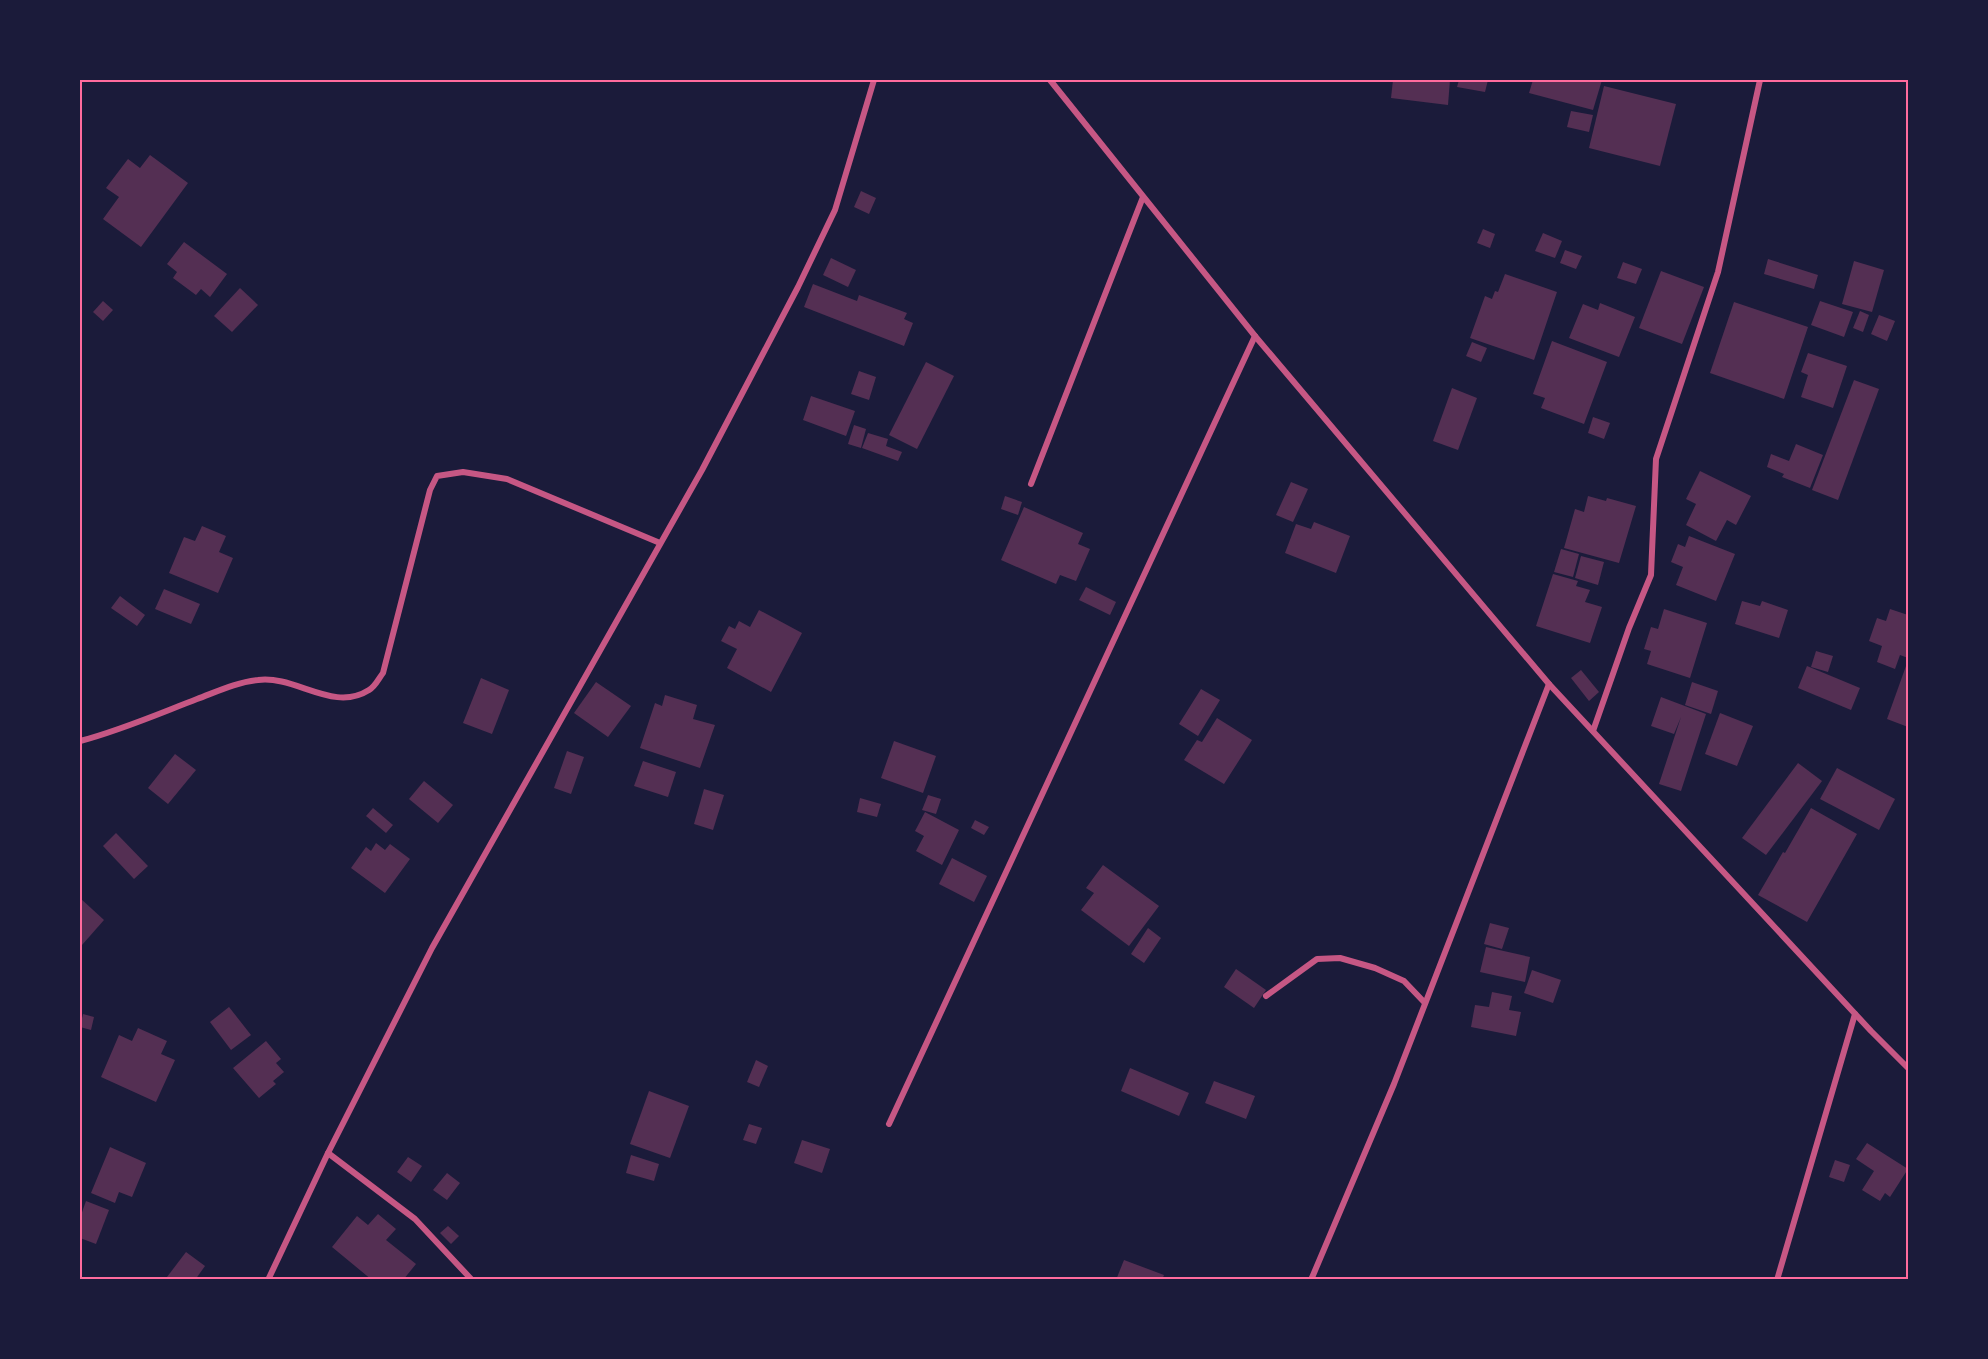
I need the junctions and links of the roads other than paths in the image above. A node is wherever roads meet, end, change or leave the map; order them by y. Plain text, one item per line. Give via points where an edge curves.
1 (874, 80) edge
2 (1050, 80) edge
3 (1760, 80) edge
4 (1143, 197) junction
5 (1255, 336) junction
6 (1031, 484) dead end
7 (660, 543) junction
8 (1549, 684) junction
9 (1593, 730) junction
10 (80, 741) edge
11 (1266, 996) dead end
12 (1425, 1003) junction
13 (1855, 1014) junction
14 (1908, 1068) edge
15 (889, 1124) dead end
16 (328, 1154) junction
17 (268, 1280) edge
18 (472, 1280) edge
19 (1311, 1280) edge
20 (1777, 1280) edge

1 - 7 street via 835,210 798,287
2 - 4 street
3 - 9 street via 1718,272 1656,459 1651,575
4 - 5 street
4 - 6 street
5 - 8 street
5 - 15 street
7 - 10 street via 507,479 463,472 437,476 430,490 383,673 370,690 347,699 275,680 258,680 225,688
7 - 16 street via 432,948
8 - 9 street
8 - 12 street
9 - 13 street
11 - 12 street via 1317,959 1340,958 1404,981
12 - 19 street
13 - 14 street
13 - 20 street
16 - 17 street
16 - 18 street via 415,1219

